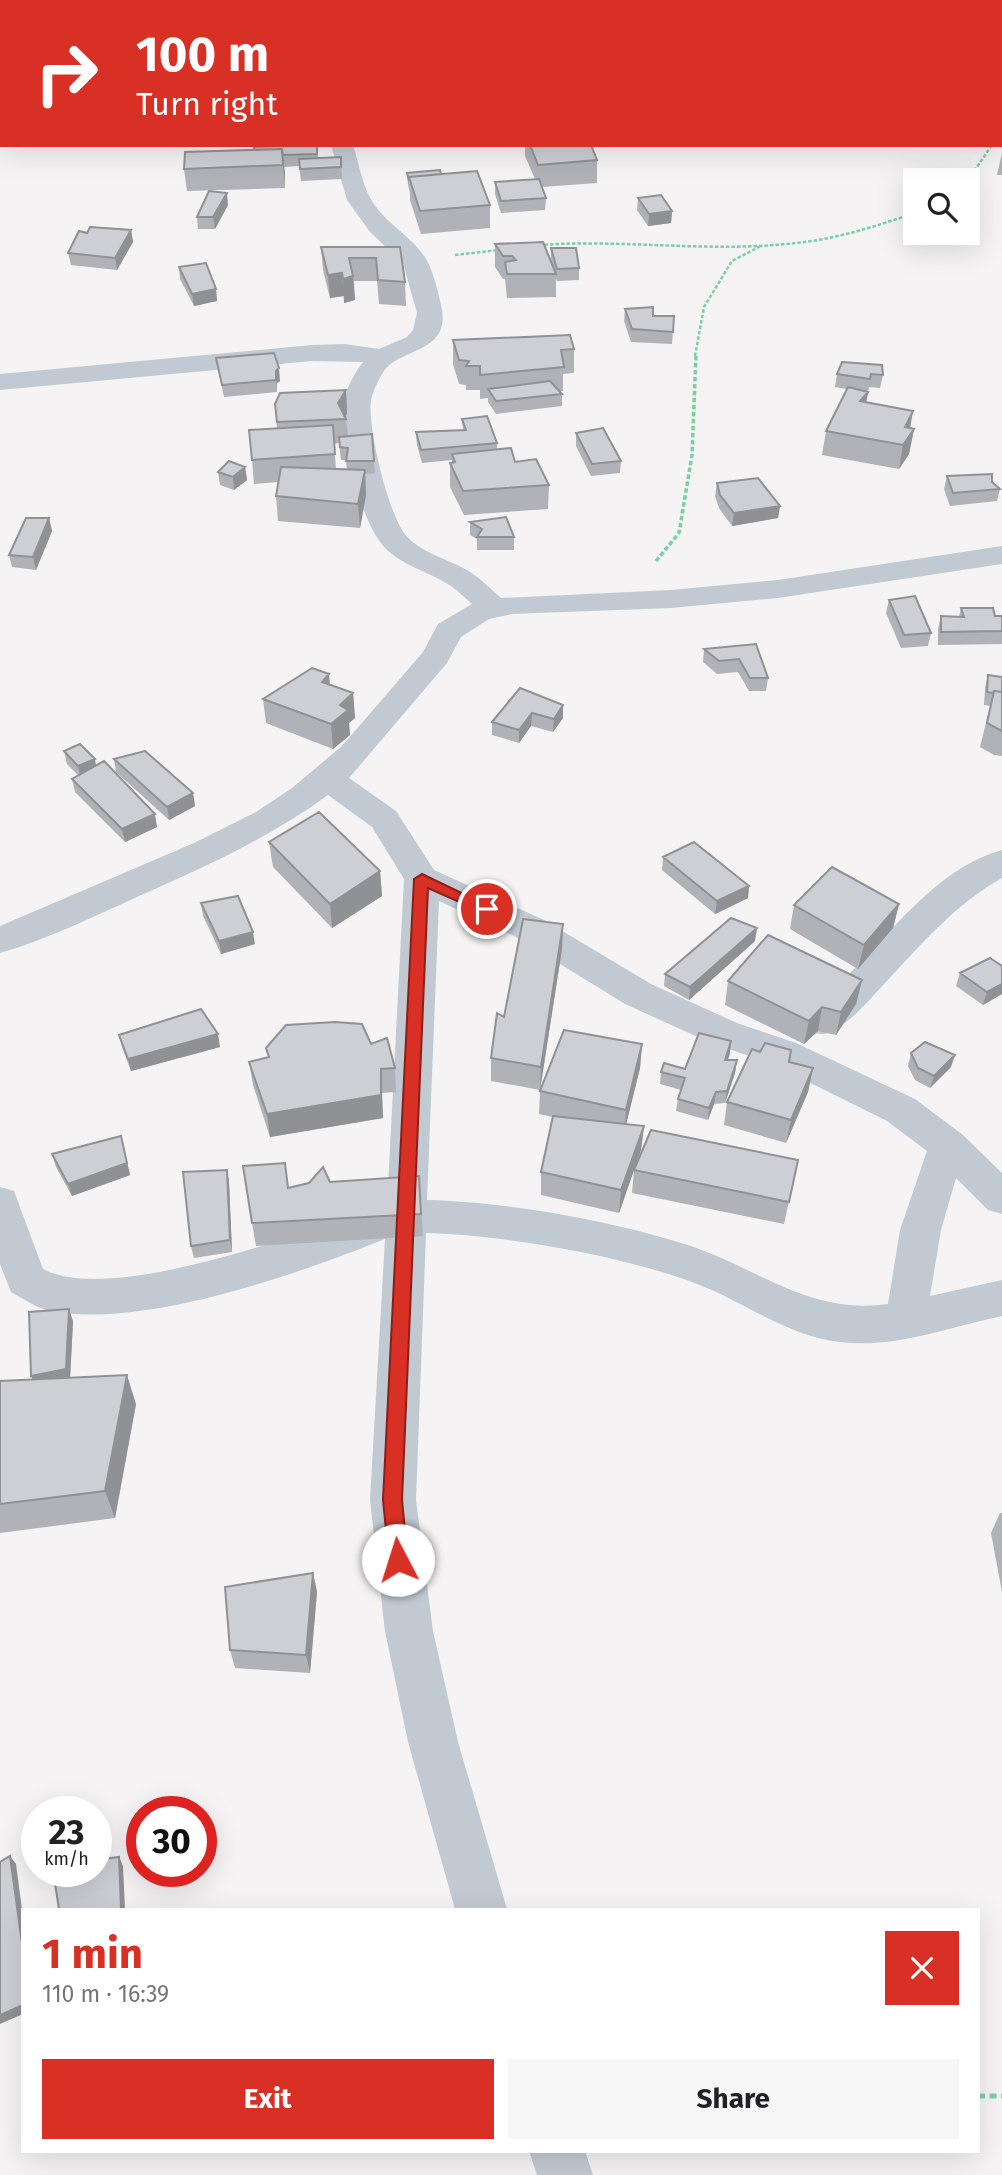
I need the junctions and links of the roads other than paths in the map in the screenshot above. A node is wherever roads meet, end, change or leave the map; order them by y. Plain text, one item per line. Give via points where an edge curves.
1 (343, 147) edge
2 (382, 357) junction
3 (0, 382) edge
4 (1002, 555) edge
5 (494, 607) junction
6 (328, 779) junction
7 (1002, 862) edge
8 (422, 879) junction
9 (0, 940) edge
10 (783, 1053) junction
11 (949, 1146) junction
12 (1002, 1198) edge
13 (0, 1203) edge
14 (405, 1217) junction
15 (1002, 1298) edge
16 (908, 1317) junction
17 (481, 1908) edge
18 (558, 2153) edge
19 (565, 2175) edge

1 - 2 street via 359,200 379,228 415,261 430,313 426,331 416,343
2 - 3 street via 312,353
2 - 5 street via 358,398 357,424 372,490 389,534 406,551 461,579
4 - 5 street via 789,588
5 - 6 street via 464,619 449,631 436,656
6 - 8 street via 384,819
6 - 9 street via 268,820 206,852
7 - 10 street via 942,900 855,991
8 - 10 street via 531,929 638,994 724,1033
8 - 14 street
10 - 11 street via 901,1110
11 - 12 street
11 - 16 street via 915,1249
13 - 14 street via 26,1280 50,1295 74,1298 181,1286
14 - 16 street via 475,1221 612,1241 715,1273 810,1318 880,1324
14 - 17 street via 393,1500 398,1560 433,1742
15 - 16 street
18 - 19 street

